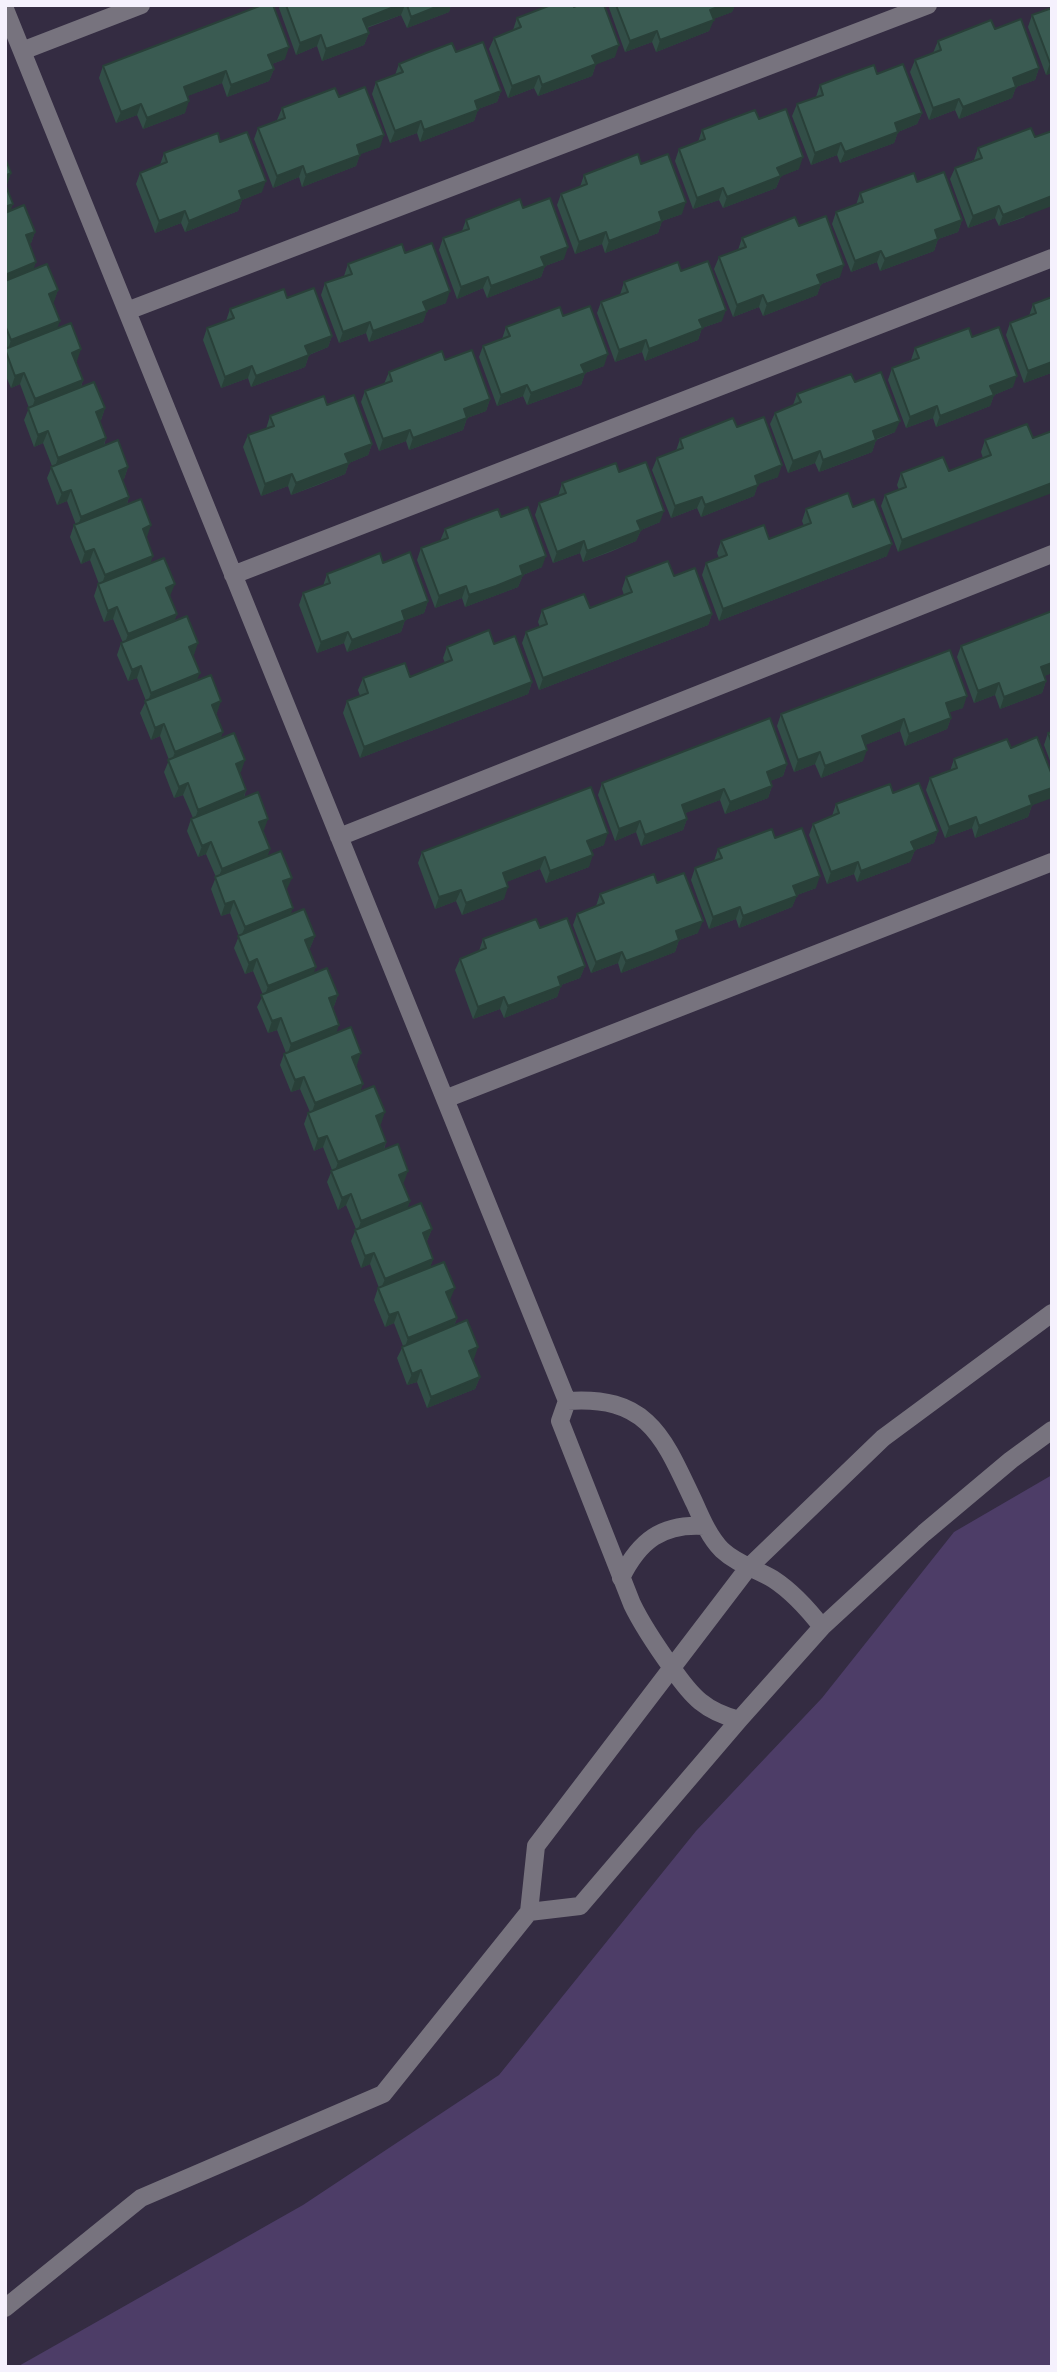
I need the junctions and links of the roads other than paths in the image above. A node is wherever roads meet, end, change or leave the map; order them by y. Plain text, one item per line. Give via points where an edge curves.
1 (141, 5) edge
2 (928, 5) edge
3 (5, 9) edge
4 (22, 51) junction
5 (1052, 258) edge
6 (127, 311) junction
7 (1052, 554) edge
8 (233, 575) junction
9 (339, 837) junction
10 (1052, 862) edge
11 (445, 1099) junction
12 (1052, 1313) edge
13 (567, 1401) junction
14 (1052, 1430) edge
15 (705, 1526) junction
16 (748, 1568) junction
17 (621, 1578) junction
18 (822, 1627) junction
19 (672, 1668) junction
20 (739, 1720) junction
21 (529, 1912) junction
22 (5, 2308) edge

1 - 4 street
2 - 6 street
3 - 4 street
4 - 6 street
5 - 8 street
6 - 8 street
7 - 9 street
8 - 9 street
9 - 11 street
10 - 11 street
11 - 13 street
12 - 16 street via 883,1438
13 - 15 street via 608,1402 628,1409 655,1429
13 - 17 street via 560,1421
14 - 18 street via 924,1533
15 - 16 street via 722,1549
15 - 17 street via 689,1525 656,1535 641,1546
16 - 18 street via 790,1591
16 - 19 street
17 - 19 street via 644,1628
18 - 20 street
19 - 20 street via 706,1707
19 - 21 street via 536,1846
20 - 21 street via 580,1906
21 - 22 street via 383,2094 141,2198

